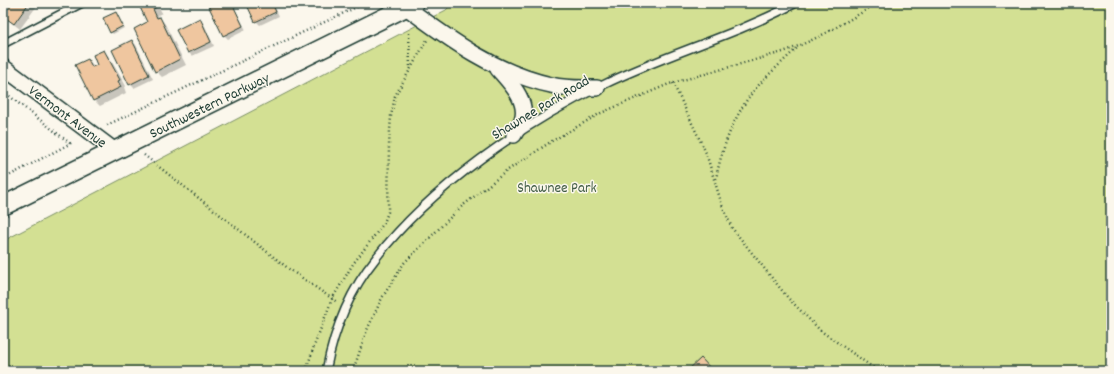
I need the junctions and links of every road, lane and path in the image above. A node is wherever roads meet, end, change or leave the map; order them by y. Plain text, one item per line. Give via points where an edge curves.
1 (82, 3) edge
2 (365, 3) edge
3 (796, 3) edge
4 (878, 3) edge
5 (407, 4) edge
6 (409, 33) dead end
7 (427, 40) dead end
8 (3, 44) edge
9 (800, 46) junction
10 (3, 67) edge
11 (410, 67) junction
12 (496, 67) junction
13 (673, 83) junction
14 (597, 88) junction
15 (3, 91) edge
16 (103, 128) dead end
17 (514, 135) junction
18 (115, 151) junction
19 (143, 155) dead end
20 (3, 179) edge
21 (715, 180) junction
22 (3, 206) edge
23 (332, 299) junction
24 (346, 307) junction
25 (306, 371) edge
26 (326, 371) edge
27 (353, 371) edge
28 (878, 371) edge

1 - 8 lane
2 - 16 path
3 - 14 lane, Shawnee Park Road via 766,19
4 - 9 path
5 - 12 street via 433,27
5 - 18 street, Southwestern Parkway
6 - 11 path
7 - 11 path
9 - 13 path
9 - 21 path via 749,96 736,119 718,164
10 - 18 street, Vermont Avenue
11 - 23 path via 395,96 391,116 388,212 384,223 352,264
12 - 14 street via 552,86
12 - 17 street via 518,92 523,106 522,120
13 - 21 path via 706,153
13 - 27 path via 601,113 552,140 461,207 404,263 382,298
14 - 17 lane, Shawnee Park Road
15 - 20 path via 72,143
17 - 24 lane, Shawnee Park Road via 412,217 376,258
18 - 22 street, Southwestern Parkway
19 - 23 path via 289,269
21 - 28 path via 732,228 788,298 821,331
23 - 24 path
23 - 25 path
24 - 26 lane, Shawnee Park Road via 335,334

